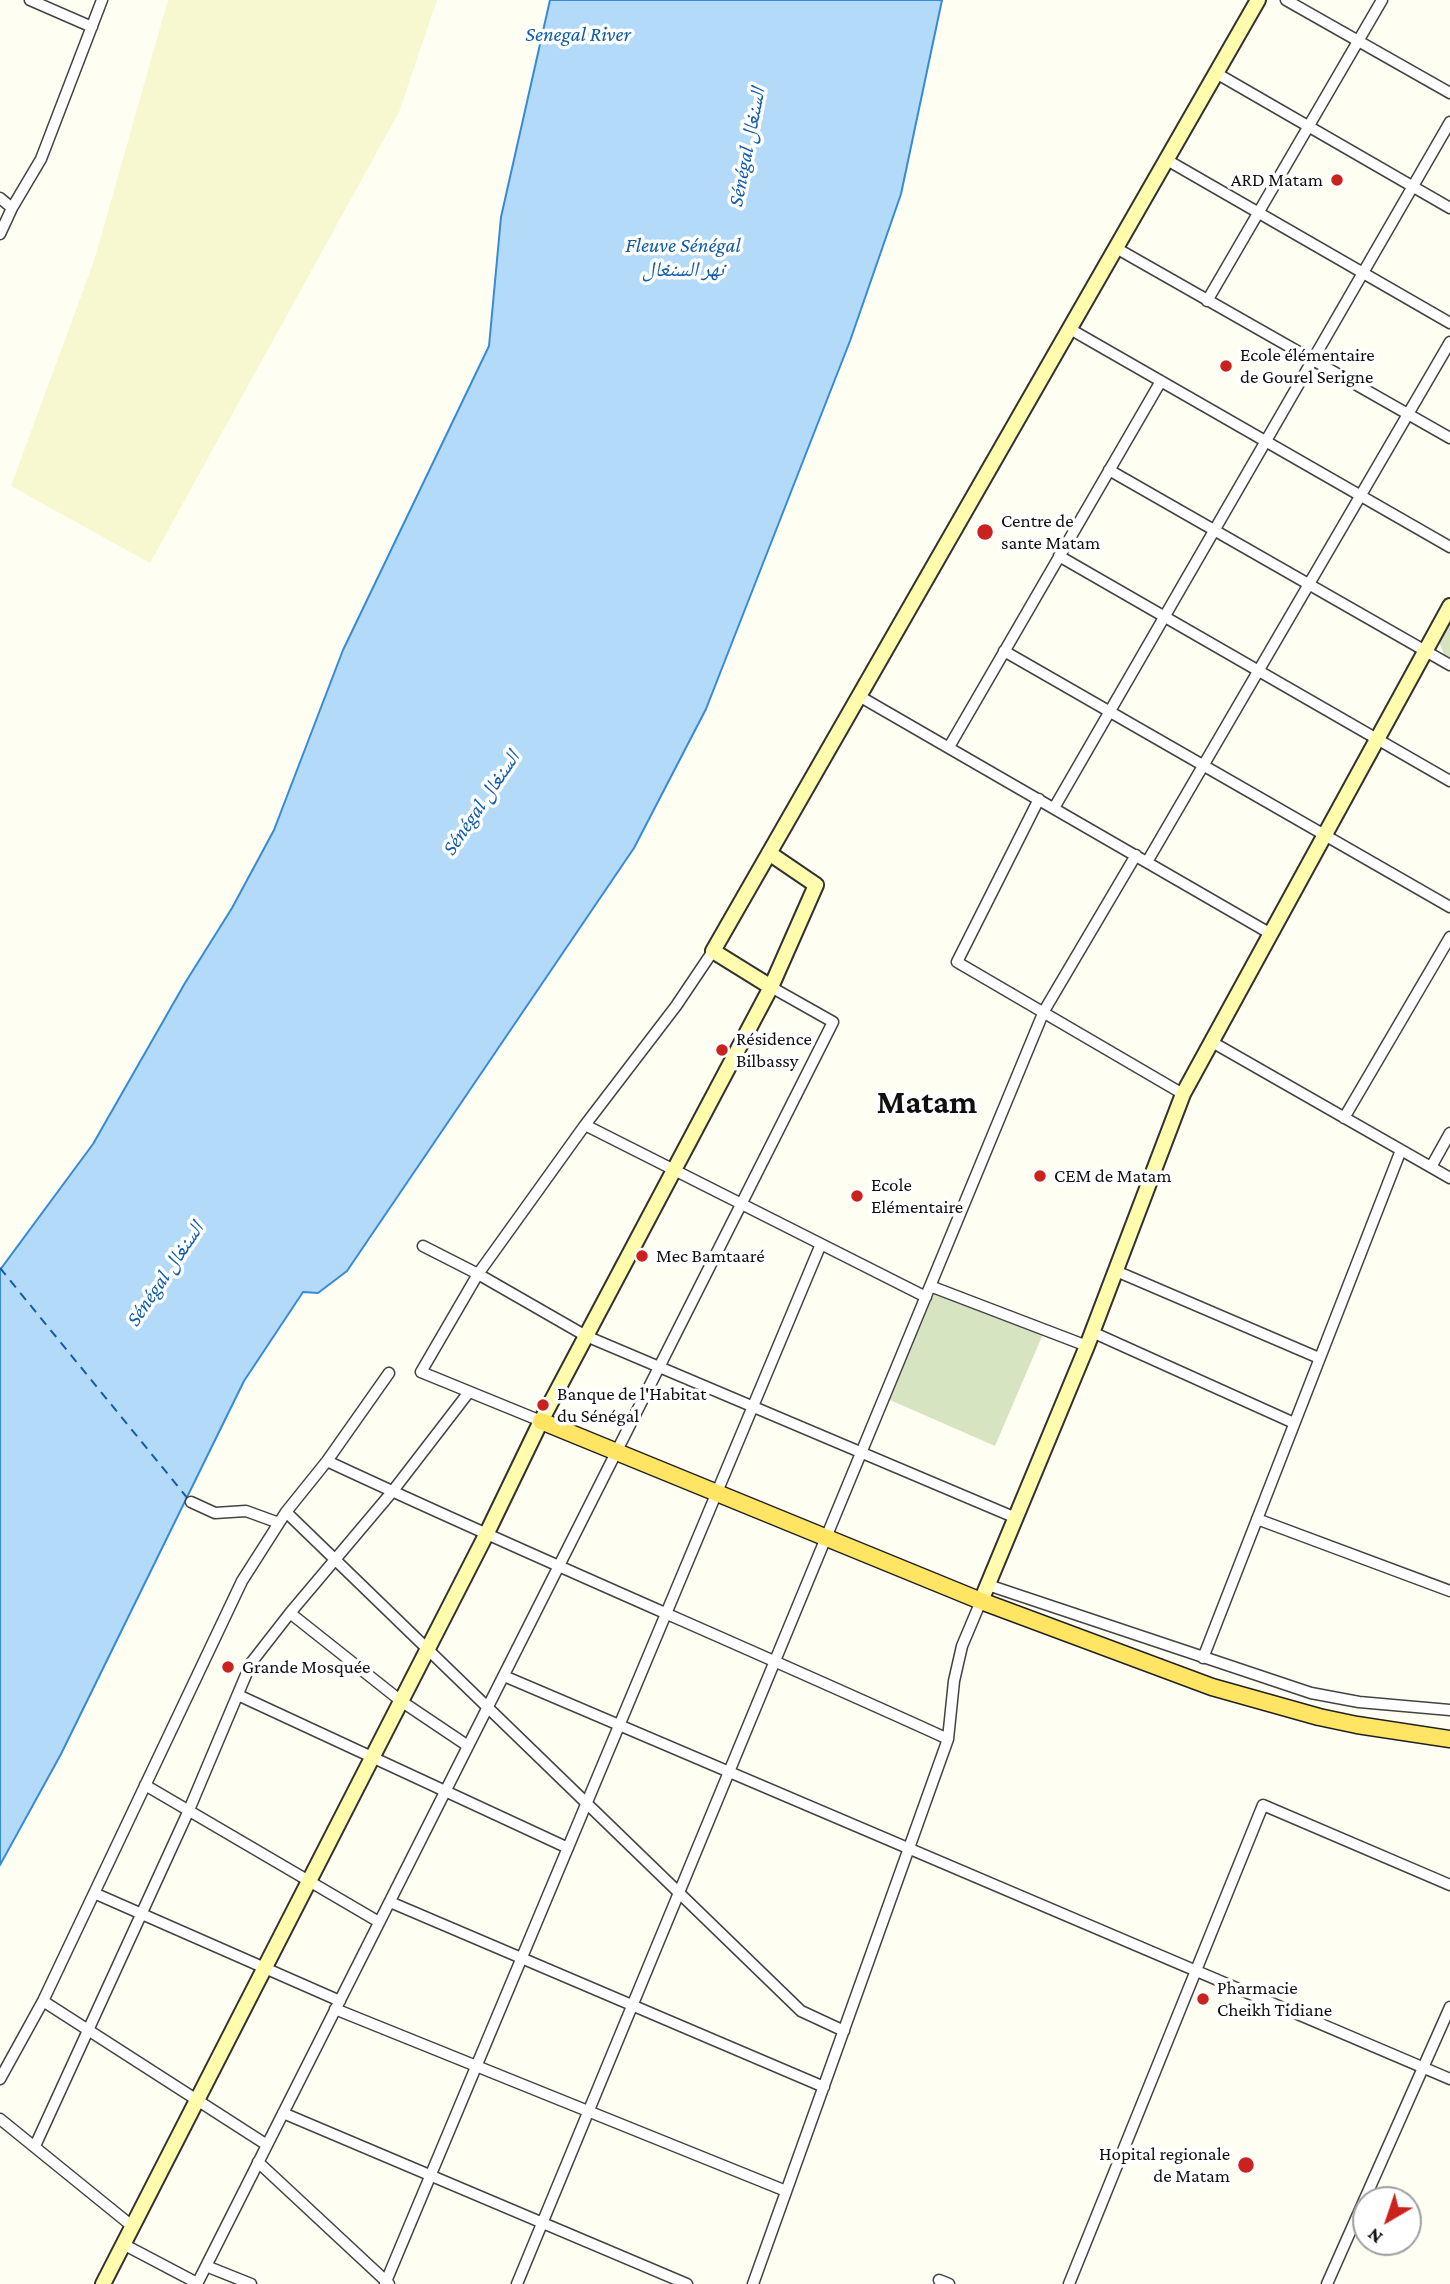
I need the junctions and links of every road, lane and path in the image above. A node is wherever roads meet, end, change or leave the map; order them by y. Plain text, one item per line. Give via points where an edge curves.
1 (30, 0) edge
2 (102, 0) edge
3 (1258, 0) edge
4 (1286, 0) edge
5 (1382, 0) edge
6 (92, 27) junction
7 (1358, 41) junction
8 (1216, 73) junction
9 (1450, 93) edge
10 (1450, 122) edge
11 (1308, 126) junction
12 (1167, 160) junction
13 (1413, 186) junction
14 (0, 198) edge
15 (12, 208) junction
16 (1450, 208) edge
17 (1258, 213) junction
18 (0, 234) edge
19 (1116, 248) junction
20 (1363, 273) junction
21 (1208, 301) junction
22 (1450, 323) edge
23 (1070, 329) junction
24 (1450, 342) edge
25 (1313, 360) junction
26 (1161, 381) junction
27 (1408, 414) junction
28 (1450, 438) edge
29 (1266, 441) junction
30 (1109, 470) junction
31 (1360, 496) junction
32 (1214, 530) junction
33 (1450, 547) edge
34 (1059, 556) junction
35 (1309, 584) junction
36 (1450, 606) edge
37 (1164, 617) junction
38 (1004, 651) junction
39 (1424, 651) junction
40 (1450, 665) edge
41 (1258, 671) junction
42 (859, 696) junction
43 (1110, 712) junction
44 (1377, 739) junction
45 (948, 747) junction
46 (1203, 765) junction
47 (1450, 781) edge
48 (1039, 799) junction
49 (1054, 808) junction
50 (1325, 835) junction
51 (769, 853) junction
52 (1136, 855) junction
53 (1147, 862) junction
54 (1450, 907) edge
55 (1271, 934) junction
56 (1450, 937) edge
57 (713, 951) junction
58 (771, 988) junction
59 (1044, 1011) junction
60 (1212, 1042) junction
61 (1183, 1094) junction
62 (1344, 1118) junction
63 (585, 1125) junction
64 (1450, 1133) edge
65 (1401, 1150) junction
66 (1430, 1167) junction
67 (675, 1170) junction
68 (1450, 1178) edge
69 (741, 1204) junction
70 (821, 1244) junction
71 (423, 1245) dead end
72 (1116, 1271) junction
73 (478, 1274) junction
74 (930, 1286) junction
75 (926, 1297) junction
76 (586, 1336) junction
77 (1090, 1339) junction
78 (1320, 1358) junction
79 (659, 1367) junction
80 (389, 1373) dead end
81 (469, 1392) junction
82 (753, 1407) junction
83 (541, 1421) junction
84 (1294, 1423) junction
85 (861, 1452) junction
86 (616, 1453) junction
87 (327, 1461) junction
88 (392, 1492) junction
89 (716, 1494) junction
90 (191, 1502) dead end
91 (286, 1512) junction
92 (1016, 1518) junction
93 (1257, 1519) junction
94 (279, 1523) junction
95 (486, 1535) junction
96 (826, 1538) junction
97 (335, 1560) junction
98 (559, 1566) junction
99 (988, 1585) junction
100 (1450, 1591) edge
101 (981, 1601) junction
102 (290, 1613) junction
103 (666, 1613) junction
104 (428, 1648) junction
105 (1203, 1658) junction
106 (775, 1660) junction
107 (504, 1675) junction
108 (1288, 1686) junction
109 (239, 1695) junction
110 (401, 1701) junction
111 (487, 1707) junction
112 (1281, 1707) junction
113 (1450, 1710) edge
114 (619, 1726) junction
115 (948, 1738) junction
116 (1450, 1739) edge
117 (468, 1746) junction
118 (372, 1758) junction
119 (729, 1772) junction
120 (145, 1785) junction
121 (445, 1792) junction
122 (587, 1802) junction
123 (189, 1810) junction
124 (568, 1848) junction
125 (910, 1848) junction
126 (309, 1881) junction
127 (1450, 1885) edge
128 (94, 1893) junction
129 (679, 1893) junction
130 (390, 1902) junction
131 (141, 1914) junction
132 (379, 1922) junction
133 (522, 1958) junction
134 (265, 1968) junction
135 (1196, 1970) junction
136 (43, 2001) junction
137 (337, 2005) junction
138 (633, 2005) junction
139 (1450, 2007) edge
140 (87, 2031) junction
141 (844, 2031) junction
142 (477, 2066) junction
143 (1423, 2067) junction
144 (1450, 2078) edge
145 (0, 2079) edge
146 (824, 2087) junction
147 (197, 2099) junction
148 (589, 2112) junction
149 (283, 2113) junction
150 (0, 2119) edge
151 (267, 2145) junction
152 (35, 2146) junction
153 (258, 2162) junction
154 (431, 2174) junction
155 (786, 2192) junction
156 (543, 2222) junction
157 (132, 2226) junction
158 (123, 2244) junction
159 (206, 2266) junction
160 (197, 2283) edge
161 (103, 2284) edge
162 (251, 2284) edge
163 (387, 2284) edge
164 (517, 2284) edge
165 (687, 2284) edge
166 (753, 2284) edge
167 (1069, 2284) edge
168 (1327, 2284) edge

1 - 6 street
2 - 6 street
3 - 8 main road
4 - 7 street
5 - 7 street
6 - 15 street via 41,159
7 - 9 street
7 - 11 street
8 - 11 street
8 - 12 main road
10 - 13 street
11 - 13 street
11 - 17 street
12 - 17 street
12 - 19 main road
13 - 16 street
13 - 20 street
14 - 15 street
15 - 18 street
17 - 20 street
17 - 21 street
19 - 21 street
19 - 23 main road
20 - 22 street
20 - 25 street
21 - 25 street
23 - 26 street
23 - 42 main road
24 - 27 street
25 - 27 street
25 - 29 street
26 - 29 street
26 - 30 street
27 - 28 street
27 - 31 street
29 - 31 street
29 - 32 street
30 - 32 street
30 - 34 street
31 - 33 street
31 - 35 street
32 - 35 street
32 - 37 street
34 - 37 street
34 - 38 street
35 - 39 street
35 - 41 street
36 - 39 main road
37 - 41 street
37 - 43 street
38 - 43 street
38 - 45 street
39 - 40 street
39 - 44 main road
41 - 44 street
41 - 46 street
42 - 45 street
42 - 51 main road
43 - 46 street
43 - 49 street
44 - 47 street
44 - 50 main road
45 - 48 street
46 - 50 street
46 - 53 street
48 - 49 street
48 - 59 street via 957,962
49 - 52 street
50 - 54 street
50 - 55 main road
51 - 57 main road
51 - 58 main road via 816,885
52 - 53 street
52 - 59 street
53 - 55 street
55 - 60 main road
56 - 62 street
57 - 58 main road
57 - 63 street
58 - 67 main road
58 - 69 street via 833,1022
59 - 61 street
59 - 74 street
60 - 61 main road
60 - 62 street
61 - 72 main road
62 - 65 street
63 - 67 street
63 - 73 street
64 - 66 street
65 - 66 street
65 - 78 street
66 - 68 street
67 - 69 street
67 - 76 main road
69 - 70 street
69 - 79 street
70 - 75 street
70 - 82 street
71 - 73 street
72 - 77 main road
72 - 78 street
73 - 76 street
73 - 81 street via 421,1371
74 - 75 street
74 - 77 street
75 - 85 street
76 - 79 street
76 - 83 main road
77 - 84 street
77 - 92 main road
78 - 84 street
79 - 82 street
79 - 86 street
80 - 87 street
81 - 83 street
81 - 88 street
82 - 85 street
82 - 89 street
83 - 86 main road
83 - 95 main road
84 - 93 street
85 - 92 street
85 - 96 street
86 - 89 main road
86 - 98 street
87 - 88 street
87 - 91 street
88 - 95 street
88 - 97 street
89 - 96 main road
89 - 103 street
90 - 94 street via 215,1513 246,1511
91 - 94 street
91 - 97 street
92 - 99 main road
93 - 100 street
93 - 105 street
94 - 120 street via 242,1581
95 - 98 street
95 - 104 main road
96 - 101 main road
96 - 106 street
97 - 102 street
97 - 104 street
98 - 103 street
98 - 107 street
99 - 101 main road
99 - 105 street
101 - 112 main road via 1212,1687
101 - 115 street via 959,1658
102 - 109 street via 251,1663
102 - 110 street
103 - 106 street
103 - 114 street
104 - 110 main road
104 - 111 street
105 - 108 street
106 - 115 street
106 - 119 street
107 - 111 street
107 - 114 street
108 - 112 street
108 - 113 street via 1359,1702
109 - 118 street
109 - 123 street
110 - 117 street
110 - 118 main road
111 - 117 street
111 - 122 street
112 - 116 main road via 1357,1726
114 - 119 street
114 - 122 street
115 - 125 street
117 - 121 street
118 - 121 street
118 - 126 main road
119 - 125 street
119 - 129 street
120 - 123 street
120 - 128 street
121 - 124 street
121 - 130 street
122 - 124 street
122 - 129 street
123 - 126 street
123 - 131 street
124 - 133 street
125 - 135 street
125 - 141 street
126 - 132 street
126 - 134 main road
127 - 135 street via 1263,1805
128 - 131 street
128 - 136 street
129 - 138 street
129 - 141 street via 801,2011
130 - 132 street
130 - 133 street
131 - 134 street
131 - 140 street
132 - 137 street
133 - 138 street
133 - 142 street
134 - 137 street
134 - 147 main road
135 - 143 street
135 - 167 street
136 - 140 street
136 - 145 street
137 - 142 street
137 - 149 street
138 - 146 street
138 - 148 street
139 - 143 street
140 - 147 street
140 - 152 street
141 - 146 street
142 - 148 street
142 - 154 street
143 - 144 street
143 - 168 street
146 - 155 street
147 - 151 street
147 - 157 main road
148 - 155 street
148 - 156 street
149 - 151 street
149 - 154 street
150 - 152 street
151 - 153 street
152 - 157 street
153 - 159 street
153 - 163 street
154 - 156 street
154 - 163 street
155 - 166 street
156 - 164 street
156 - 165 street
157 - 158 main road
158 - 160 street
158 - 161 main road
159 - 160 street
159 - 162 street

